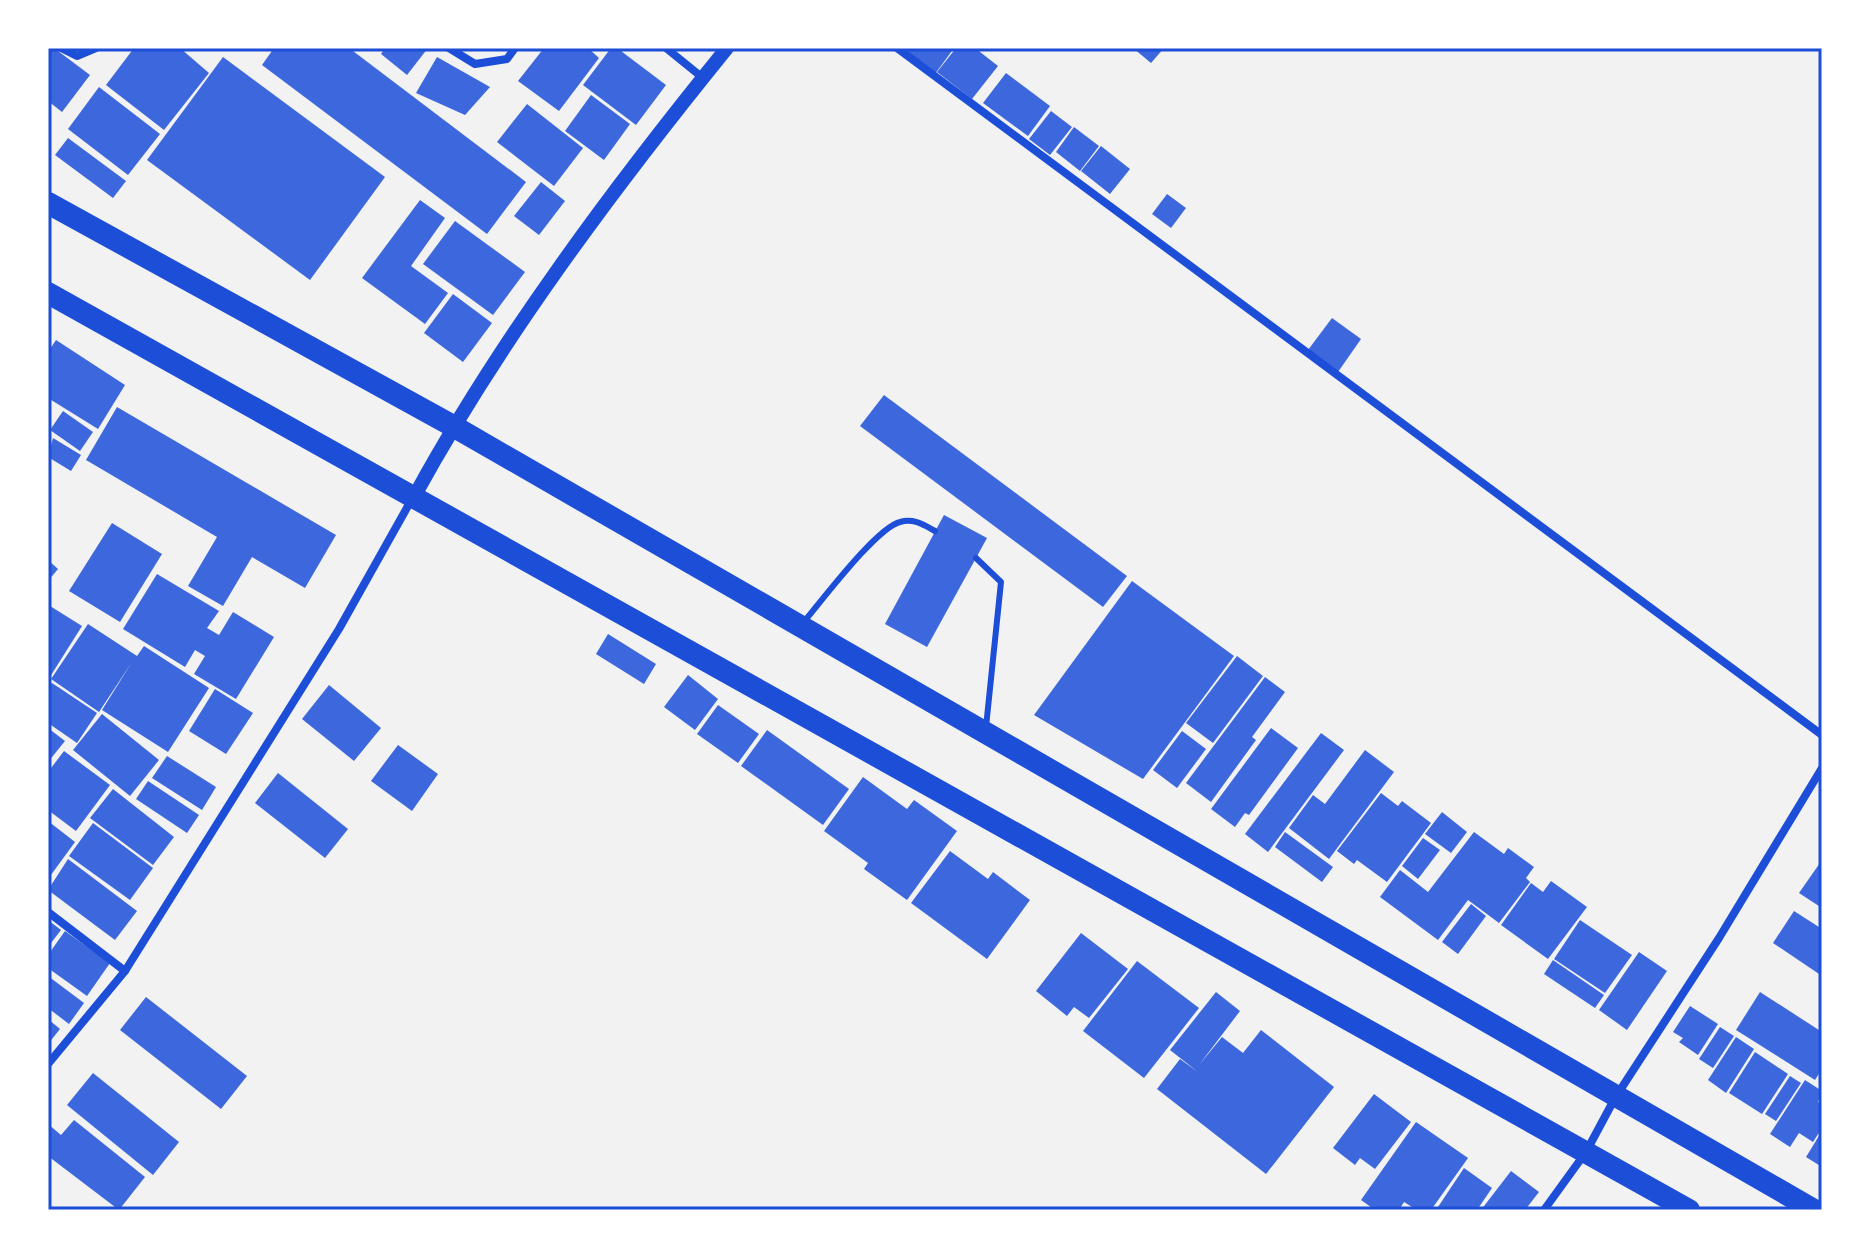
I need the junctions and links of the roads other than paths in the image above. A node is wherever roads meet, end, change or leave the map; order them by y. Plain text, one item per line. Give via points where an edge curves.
1 (61, 48) edge
2 (96, 48) edge
3 (449, 48) edge
4 (515, 48) edge
5 (666, 48) edge
6 (727, 48) edge
7 (897, 48) edge
8 (703, 78) junction
9 (48, 203) edge
10 (48, 293) edge
11 (453, 426) junction
12 (414, 497) junction
13 (935, 531) dead end
14 (976, 558) dead end
15 (800, 627) junction
16 (985, 734) junction
17 (1822, 735) edge
18 (1822, 768) edge
19 (48, 912) edge
20 (125, 971) junction
21 (48, 1064) edge
22 (1615, 1098) junction
23 (1586, 1152) junction
24 (1544, 1210) edge
25 (1689, 1210) edge
26 (1814, 1210) edge

1 - 2 street via 77,56
3 - 4 street via 475,64 507,59
5 - 8 street
6 - 8 street
7 - 17 street
8 - 11 street via 632,167
9 - 11 highway
10 - 12 highway
11 - 12 street
11 - 15 highway
12 - 20 street via 339,629
12 - 23 highway
13 - 15 lane via 919,521 900,522 880,534
14 - 16 lane via 1001,582
15 - 16 highway
16 - 22 highway
18 - 22 street
19 - 20 street
20 - 21 street
22 - 23 street
22 - 26 highway
23 - 24 street
23 - 25 highway

